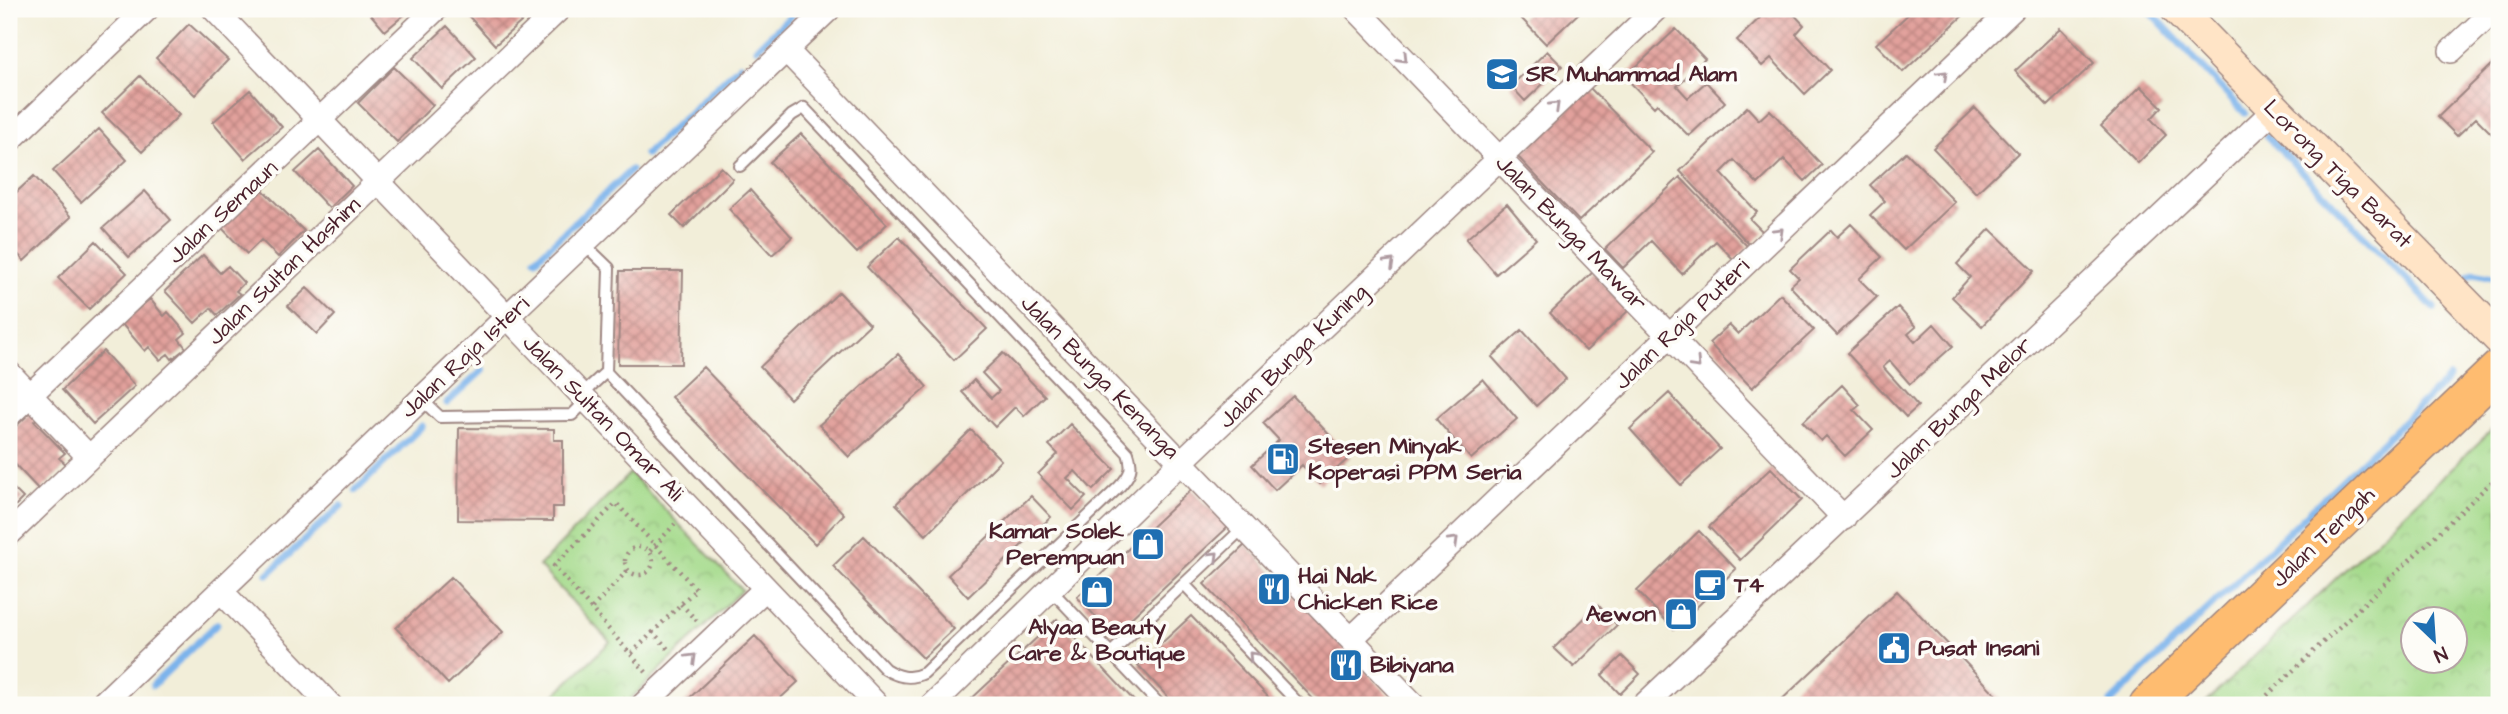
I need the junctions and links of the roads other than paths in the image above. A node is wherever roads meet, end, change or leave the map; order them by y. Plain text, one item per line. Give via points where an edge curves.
1 (147, 9) edge
2 (214, 9) edge
3 (436, 9) edge
4 (559, 9) edge
5 (829, 9) edge
6 (1356, 9) edge
7 (1656, 9) edge
8 (2013, 9) edge
9 (2177, 9) edge
10 (2496, 9) edge
11 (786, 50) junction
12 (2451, 51) dead end
13 (2274, 110) junction
14 (320, 120) junction
15 (9, 141) edge
16 (1500, 158) junction
17 (740, 166) dead end
18 (378, 182) junction
19 (584, 244) junction
20 (507, 318) junction
21 (1669, 336) junction
22 (2499, 338) edge
23 (2499, 369) edge
24 (606, 372) junction
25 (9, 373) edge
26 (30, 395) junction
27 (585, 397) junction
28 (421, 398) junction
29 (9, 415) edge
30 (89, 457) junction
31 (1181, 462) junction
32 (1844, 518) junction
33 (1243, 528) junction
34 (9, 534) edge
35 (1184, 584) junction
36 (765, 589) junction
37 (1051, 590) junction
38 (221, 591) junction
39 (1351, 639) junction
40 (1111, 653) junction
41 (637, 696) edge
42 (940, 703) edge
43 (101, 705) edge
44 (330, 705) edge
45 (877, 705) edge
46 (1160, 705) edge
47 (1300, 705) edge
48 (1414, 705) edge
49 (1644, 705) edge
50 (2148, 705) edge

1 - 15 street
2 - 14 street, Jalan Sultan Omar Ali
3 - 14 street, Jalan Semaun
4 - 18 street, Jalan Sultan Hashim
5 - 11 street, Jalan Raja Isteri
6 -> 16 street, Jalan Bunga Mawar
16 -> 7 street, Jalan Bunga Kuning
21 -> 8 street, Jalan Raja Puteri
9 - 13 main road, Lorong Tiga Barat
10 - 12 street
11 - 19 street, Jalan Raja Isteri
11 - 31 street, Jalan Bunga Kenanga
13 - 22 main road, Lorong Tiga Barat
13 - 32 street, Jalan Bunga Melor
14 - 18 street, Jalan Sultan Omar Ali
14 - 26 street, Jalan Semaun
16 - 21 street, Jalan Bunga Mawar
31 -> 16 street, Jalan Bunga Kuning
17 - 24 lane via 804,108 1120,443 1132,465 1129,475 924,673 905,678 885,669
18 - 20 street, Jalan Sultan Omar Ali
18 - 30 street, Jalan Sultan Hashim
19 - 20 street, Jalan Raja Isteri
19 - 24 lane via 608,268
20 - 27 street, Jalan Sultan Omar Ali
20 - 28 street, Jalan Raja Isteri
21 -> 32 street, Jalan Bunga Mawar
39 -> 21 street, Jalan Raja Puteri
23 - 50 main road, Jalan Tengah
24 - 27 lane
25 - 26 street
26 - 29 street, Jalan Semaun
26 - 30 street
27 - 28 lane via 572,415 440,417
27 - 36 street, Jalan Sultan Omar Ali
28 - 38 street, Jalan Raja Isteri
30 - 34 street, Jalan Sultan Hashim
31 - 33 street, Jalan Bunga Kenanga
31 - 37 street, Jalan Bunga Kuning
32 - 49 street, Jalan Bunga Melor
35 -> 33 lane
33 - 39 street, Jalan Bunga Kenanga
35 - 40 lane
47 -> 35 lane
41 -> 36 street via 684,666
36 - 45 street, Jalan Sultan Omar Ali
37 - 40 lane
37 - 42 street, Jalan Bunga Kuning
38 - 43 street, Jalan Raja Isteri
38 - 44 street
39 - 48 street, Jalan Bunga Kenanga
40 - 46 lane

